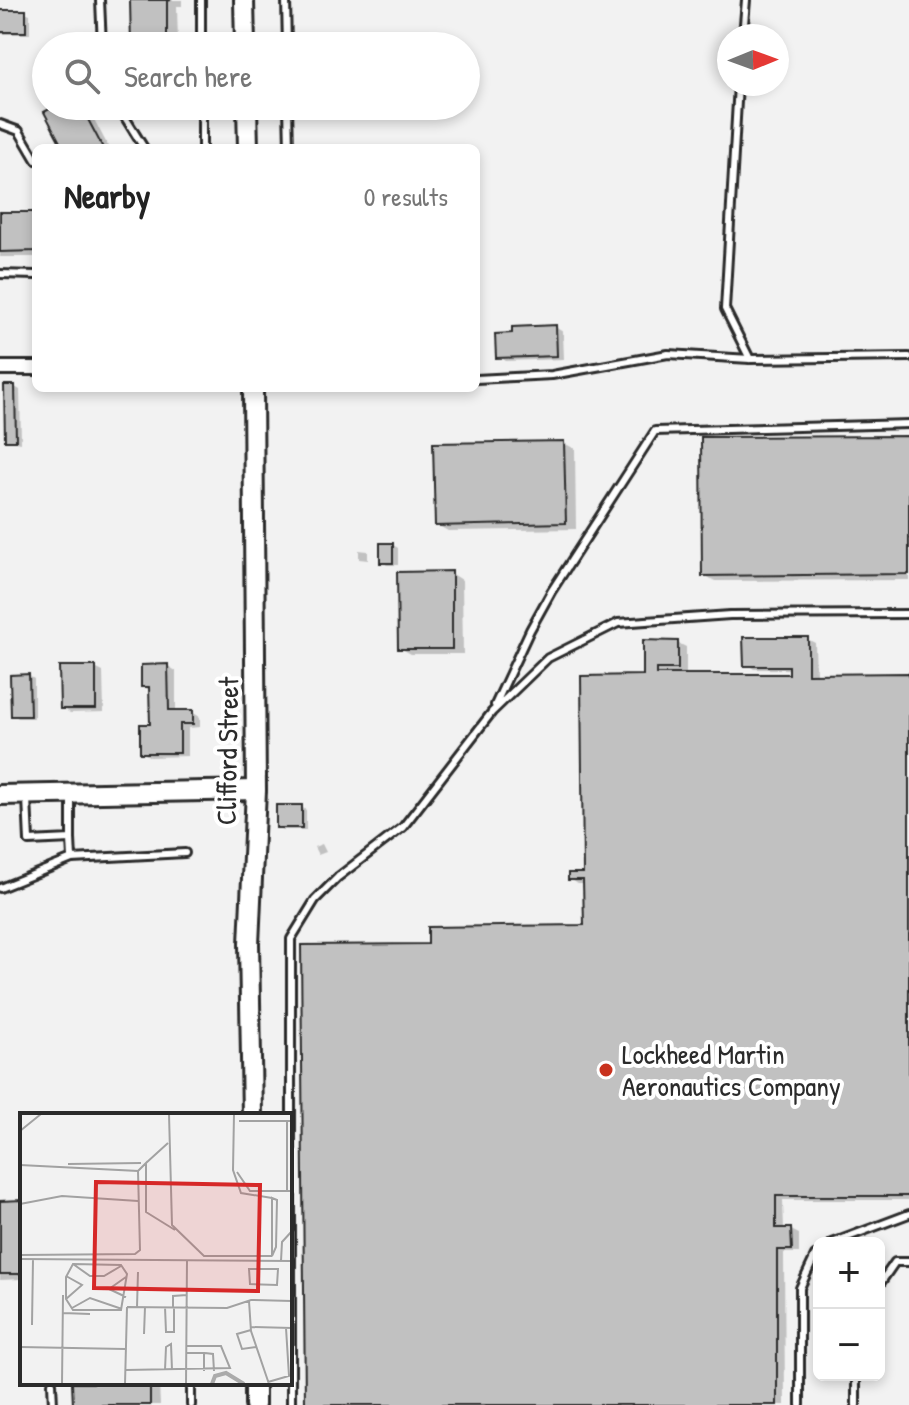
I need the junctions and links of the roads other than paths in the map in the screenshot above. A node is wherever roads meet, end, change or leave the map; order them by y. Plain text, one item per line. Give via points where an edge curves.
1 (100, 0) edge
2 (201, 0) edge
3 (244, 0) edge
4 (286, 0) edge
5 (746, 0) edge
6 (744, 24) edge
7 (101, 32) edge
8 (201, 32) edge
9 (245, 32) edge
10 (287, 32) edge
11 (737, 96) edge
12 (127, 120) edge
13 (202, 120) edge
14 (247, 120) edge
15 (288, 120) edge
16 (0, 124) edge
17 (142, 144) edge
18 (202, 144) edge
19 (248, 144) edge
20 (289, 144) edge
21 (32, 153) edge
22 (0, 274) edge
23 (32, 275) edge
24 (909, 357) edge
25 (750, 359) junction
26 (0, 368) edge
27 (32, 368) edge
28 (480, 379) edge
29 (253, 392) edge
30 (909, 424) edge
31 (909, 614) edge
32 (492, 712) junction
33 (256, 790) junction
34 (71, 794) junction
35 (0, 795) edge
36 (27, 795) junction
37 (71, 839) junction
38 (185, 853) dead end
39 (72, 859) junction
40 (0, 888) edge
41 (252, 1113) edge
42 (291, 1113) edge
43 (909, 1214) edge
44 (848, 1237) edge
45 (909, 1262) edge
46 (813, 1264) edge
47 (885, 1276) edge
48 (856, 1381) edge
49 (52, 1385) edge
50 (53, 1405) edge
51 (800, 1405) edge
52 (856, 1405) edge

1 - 7 lane
2 - 8 lane
3 - 9 main road
4 - 10 lane
5 - 6 lane
11 - 25 lane via 725,309
12 - 17 lane
13 - 18 lane
14 - 19 main road
15 - 20 lane
16 - 21 lane via 19,131
22 - 23 lane
24 - 25 lane
25 - 28 lane via 668,354 552,375
26 - 27 street
29 - 33 main road, Clifford Street
30 - 32 lane via 655,431 551,592
31 - 32 lane via 730,615 618,623 548,658
32 - 42 lane via 403,827 315,900 291,939
33 - 34 main road
33 - 41 main road, Clifford Street via 249,944
34 - 36 main road
34 - 37 lane
35 - 36 main road
36 - 37 lane via 29,841
37 - 39 lane
38 - 39 lane
39 - 40 lane
43 - 44 lane
45 - 47 lane via 895,1262
46 - 51 lane via 800,1288
48 - 52 lane
49 - 50 lane

